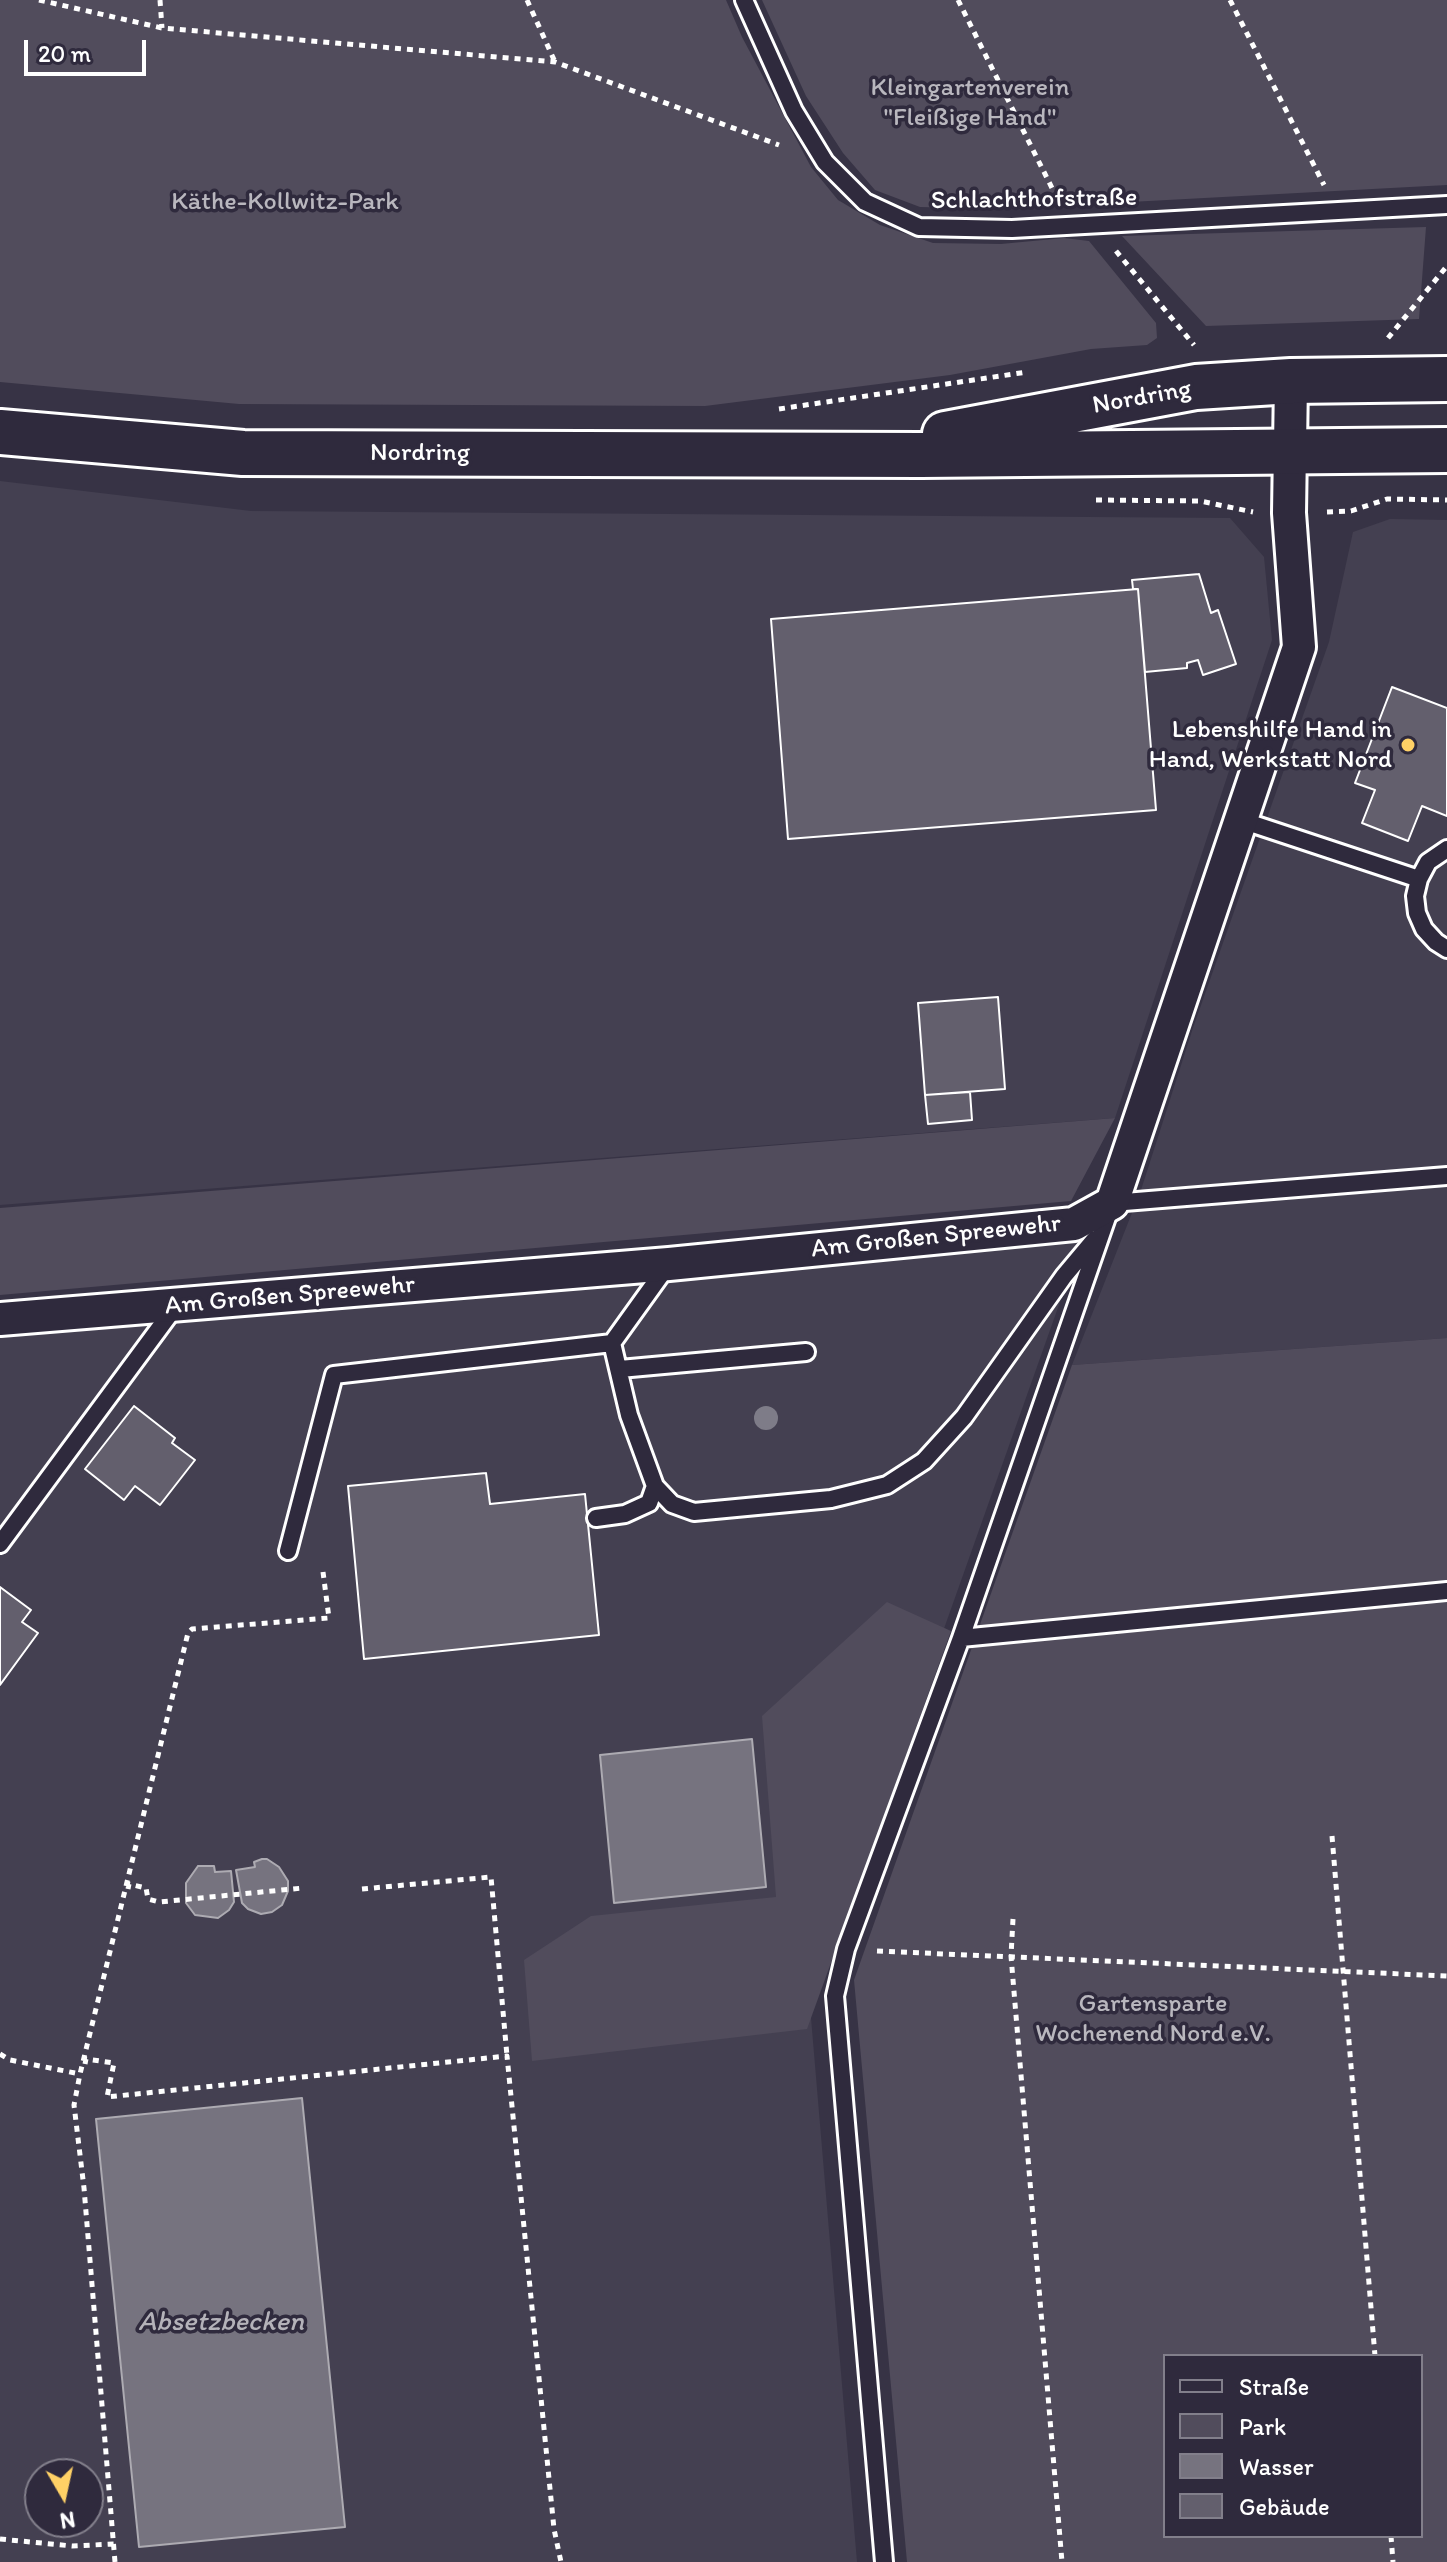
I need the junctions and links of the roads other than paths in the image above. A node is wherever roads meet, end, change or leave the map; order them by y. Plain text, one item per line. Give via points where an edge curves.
1 (744, 0) edge
2 (1447, 205) edge
3 (1447, 379) edge
4 (1291, 381) junction
5 (0, 432) edge
6 (1447, 450) edge
7 (1291, 452) junction
8 (840, 454) junction
9 (1241, 820) junction
10 (1447, 849) edge
11 (1419, 879) junction
12 (1447, 949) edge
13 (1447, 1176) edge
14 (1108, 1216) junction
15 (669, 1264) junction
16 (175, 1305) junction
17 (0, 1319) edge
18 (612, 1343) junction
19 (806, 1352) dead end
20 (620, 1369) junction
21 (655, 1486) junction
22 (596, 1518) dead end
23 (0, 1544) edge
24 (288, 1551) dead end
25 (1447, 1591) edge
26 (961, 1638) junction
27 (884, 2562) edge

1 - 2 lane, Schlachthofstraße via 794,111 825,162 865,202 919,227 1012,229
3 - 4 main road, Nordring
4 - 7 street
4 - 8 main road, Nordring via 1196,387
5 - 8 main road, Nordring via 243,453
6 - 7 main road, Nordring
7 - 8 main road, Nordring
7 - 9 street via 1289,513 1299,647
9 - 11 lane
9 - 14 street
10 - 11 lane via 1428,862
11 - 12 lane via 1417,913 1424,929
13 - 14 lane
14 - 15 street, Am Großen Spreewehr via 1074,1224
14 - 21 lane via 964,1417 924,1461 887,1485 831,1499 694,1512 672,1504
14 - 26 lane
15 - 16 street, Am Großen Spreewehr
15 - 18 lane
16 - 17 street, Am Großen Spreewehr
16 - 23 lane
18 - 20 lane
18 - 24 lane via 334,1375
19 - 20 lane
20 - 21 lane via 629,1415
21 - 22 lane via 649,1503 625,1514
25 - 26 lane
26 - 27 lane via 846,1949 835,1996

